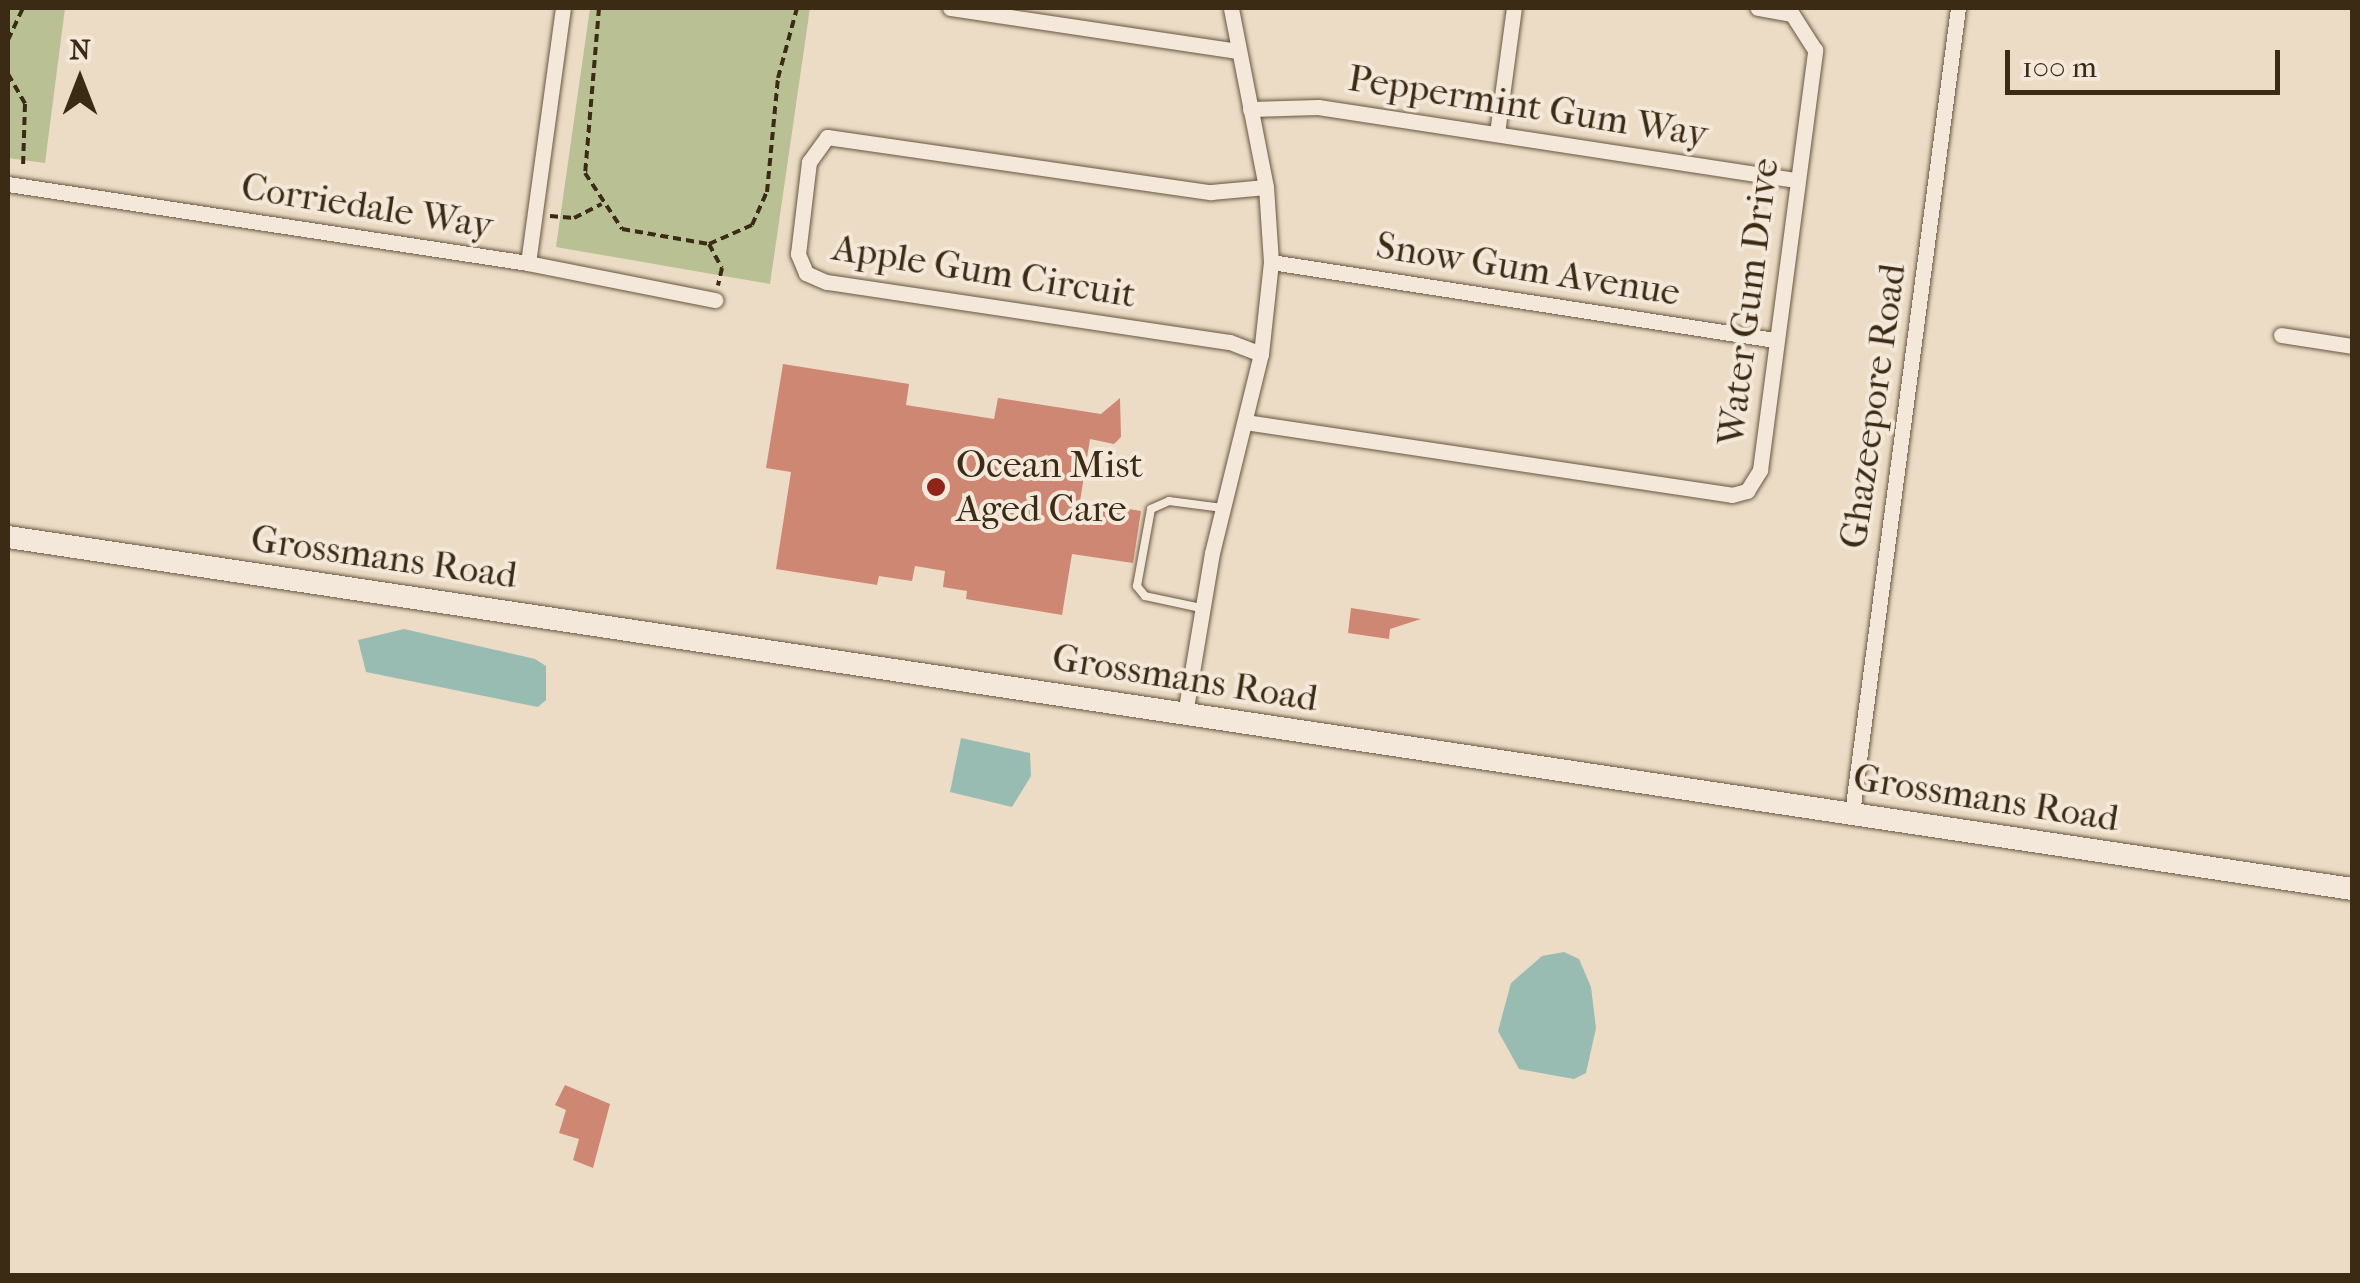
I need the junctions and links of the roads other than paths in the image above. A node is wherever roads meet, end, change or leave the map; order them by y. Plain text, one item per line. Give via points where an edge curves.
1 (563, 8) edge
2 (950, 8) edge
3 (1231, 8) edge
4 (1514, 8) edge
5 (1758, 8) edge
6 (1958, 8) edge
7 (1238, 51) junction
8 (1250, 109) junction
9 (1497, 133) junction
10 (1796, 180) junction
11 (14, 185) edge
12 (1266, 186) junction
13 (1272, 262) junction
14 (528, 263) junction
15 (715, 300) road end
16 (2281, 335) dead end
17 (1775, 340) junction
18 (2352, 346) edge
19 (1261, 354) junction
20 (1245, 422) junction
21 (1223, 508) junction
22 (8, 537) edge
23 (1201, 608) junction
24 (1185, 714) junction
25 (1852, 813) junction
26 (2352, 889) edge

1 - 14 street
2 - 7 street
3 - 7 street
4 - 9 street
5 - 10 street, Water Gum Drive via 1792,14 1812,36
6 - 25 street, Ghazeepore Road
7 - 8 street
8 - 9 street, Peppermint Gum Way via 1318,107
8 - 12 street
9 - 10 street, Peppermint Gum Way
10 - 17 street, Water Gum Drive
11 - 14 street, Corriedale Way
12 - 13 street
12 - 19 street, Apple Gum Circuit via 1211,192 827,137 808,162 798,254 806,273 826,282 1229,342
13 - 17 street, Snow Gum Avenue
13 - 19 street
14 - 15 street, Corriedale Way
16 - 18 street
17 - 20 street, Water Gum Drive via 1760,470 1747,491 1732,496
19 - 20 street
20 - 21 street
21 - 23 street
21 - 23 lane via 1169,500 1151,509 1138,586 1146,596
22 - 24 street, Grossmans Road
23 - 24 street
24 - 25 street, Grossmans Road
25 - 26 street, Grossmans Road

